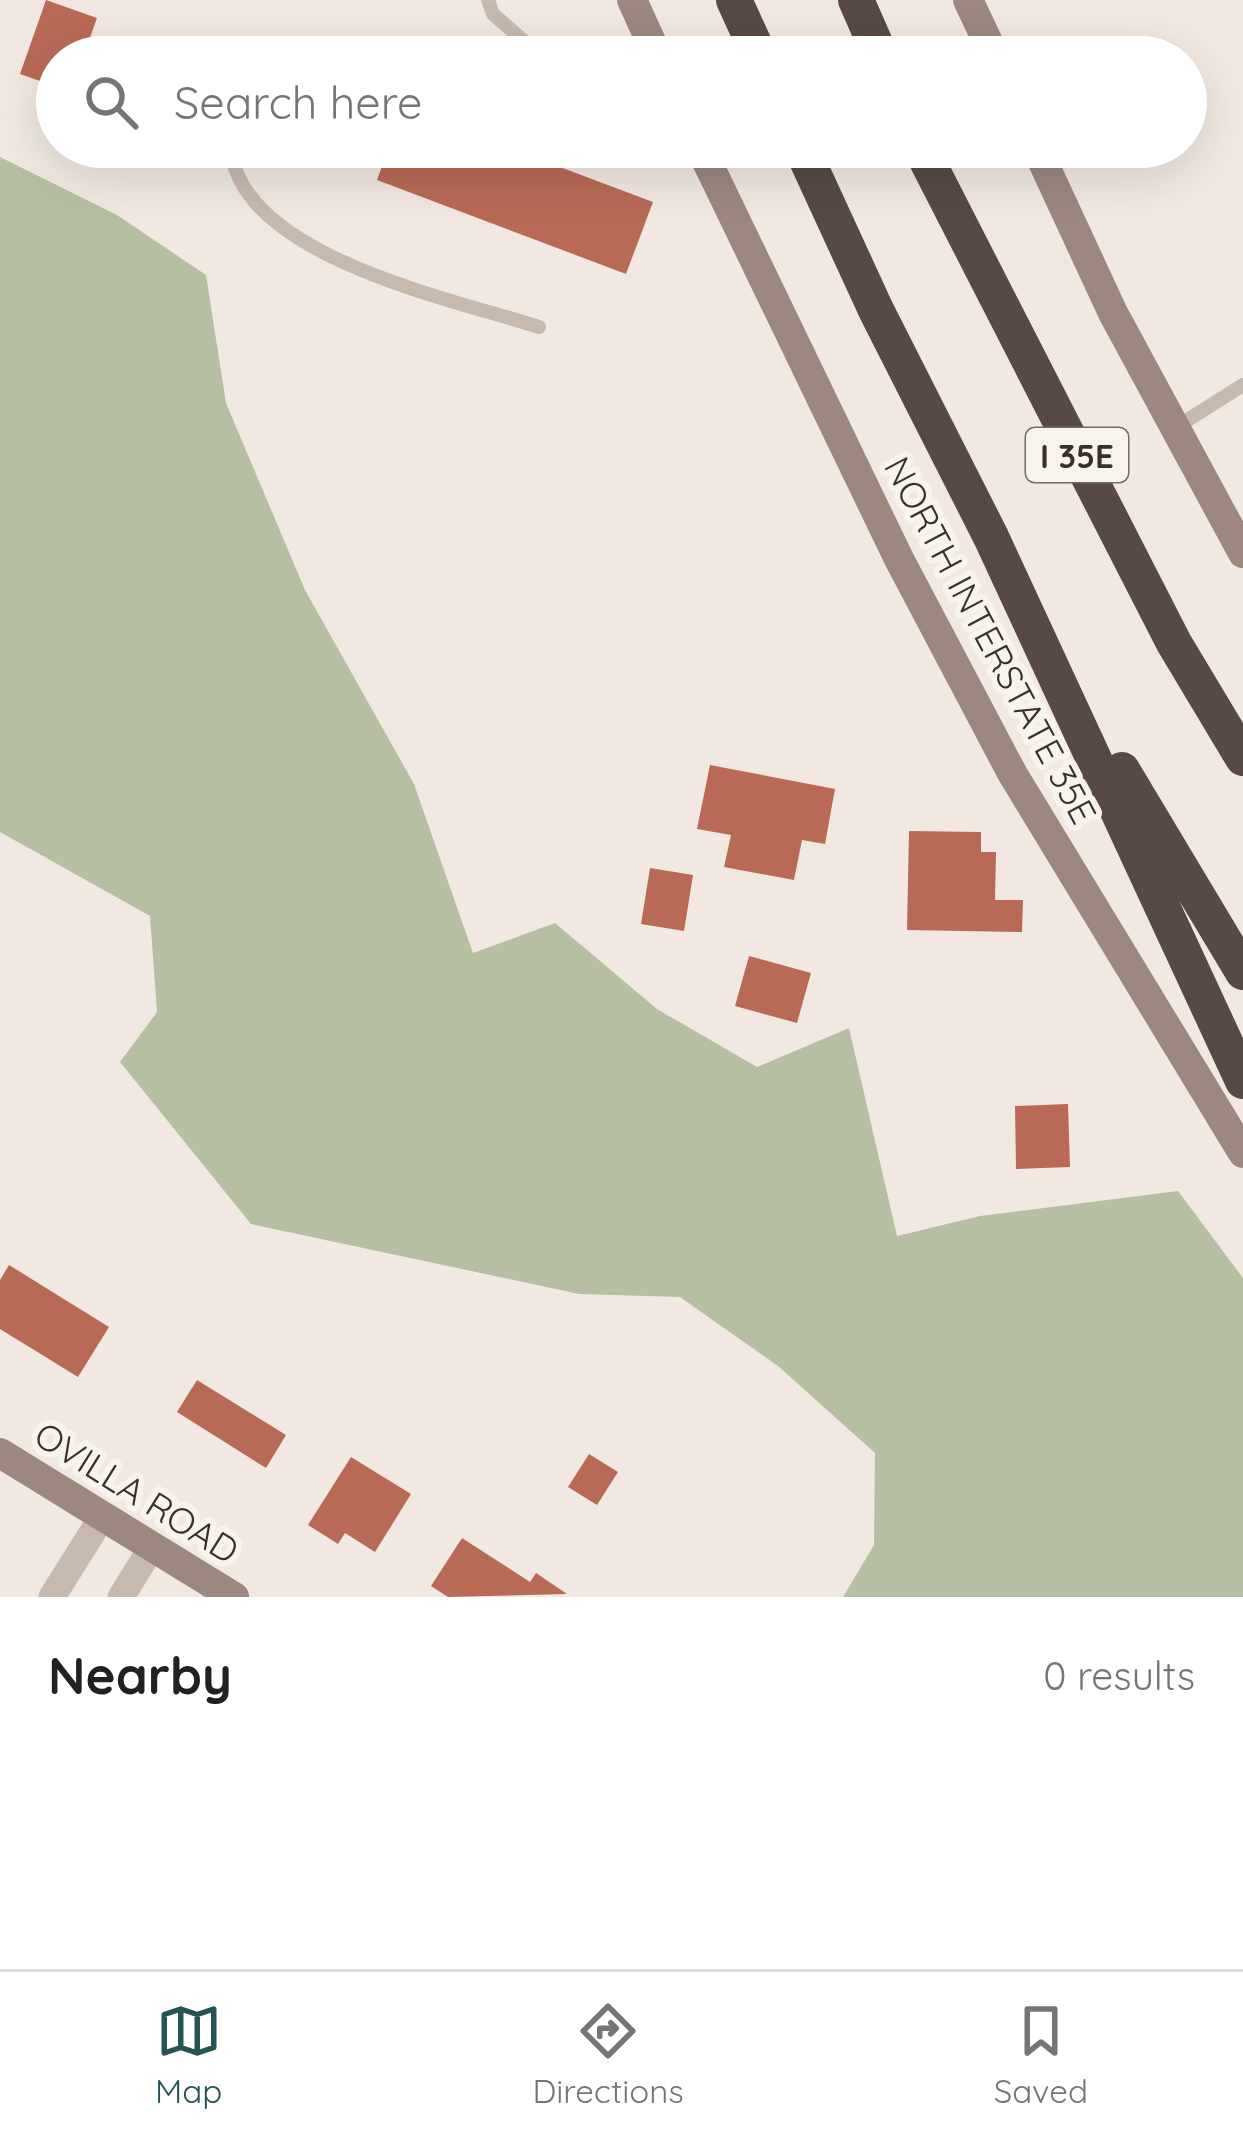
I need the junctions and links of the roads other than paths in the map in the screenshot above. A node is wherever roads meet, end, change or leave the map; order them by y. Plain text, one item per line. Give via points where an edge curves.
1 (488, 0) edge
2 (632, 0) edge
3 (734, 0) edge
4 (856, 0) edge
5 (968, 0) edge
6 (518, 36) edge
7 (648, 36) edge
8 (750, 36) edge
9 (872, 36) edge
10 (985, 36) edge
11 (233, 168) edge
12 (704, 168) edge
13 (811, 168) edge
14 (931, 168) edge
15 (1046, 168) edge
16 (539, 327) dead end
17 (1242, 381) edge
18 (1175, 428) junction
19 (991, 537) junction
20 (1243, 553) edge
21 (1243, 758) edge
22 (1243, 972) edge
23 (1243, 1081) edge
24 (1243, 1153) edge
25 (0, 1453) edge
26 (102, 1516) junction
27 (152, 1547) junction
28 (52, 1597) edge
29 (121, 1597) edge
30 (233, 1597) edge

1 - 6 lane
2 - 7 main road
3 - 8 highway
4 - 9 highway
5 - 10 main road
11 - 16 lane via 278,225 343,263
12 - 24 main road, NORTH INTERSTATE 35E via 1012,773
13 - 19 highway
14 - 21 highway, I 35E via 1174,643
15 - 18 main road
17 - 18 lane
18 - 20 main road
19 - 22 highway
19 - 23 highway
25 - 26 main road, OVILLA ROAD
26 - 27 main road, OVILLA ROAD
26 - 28 street
27 - 29 street
27 - 30 main road, OVILLA ROAD

